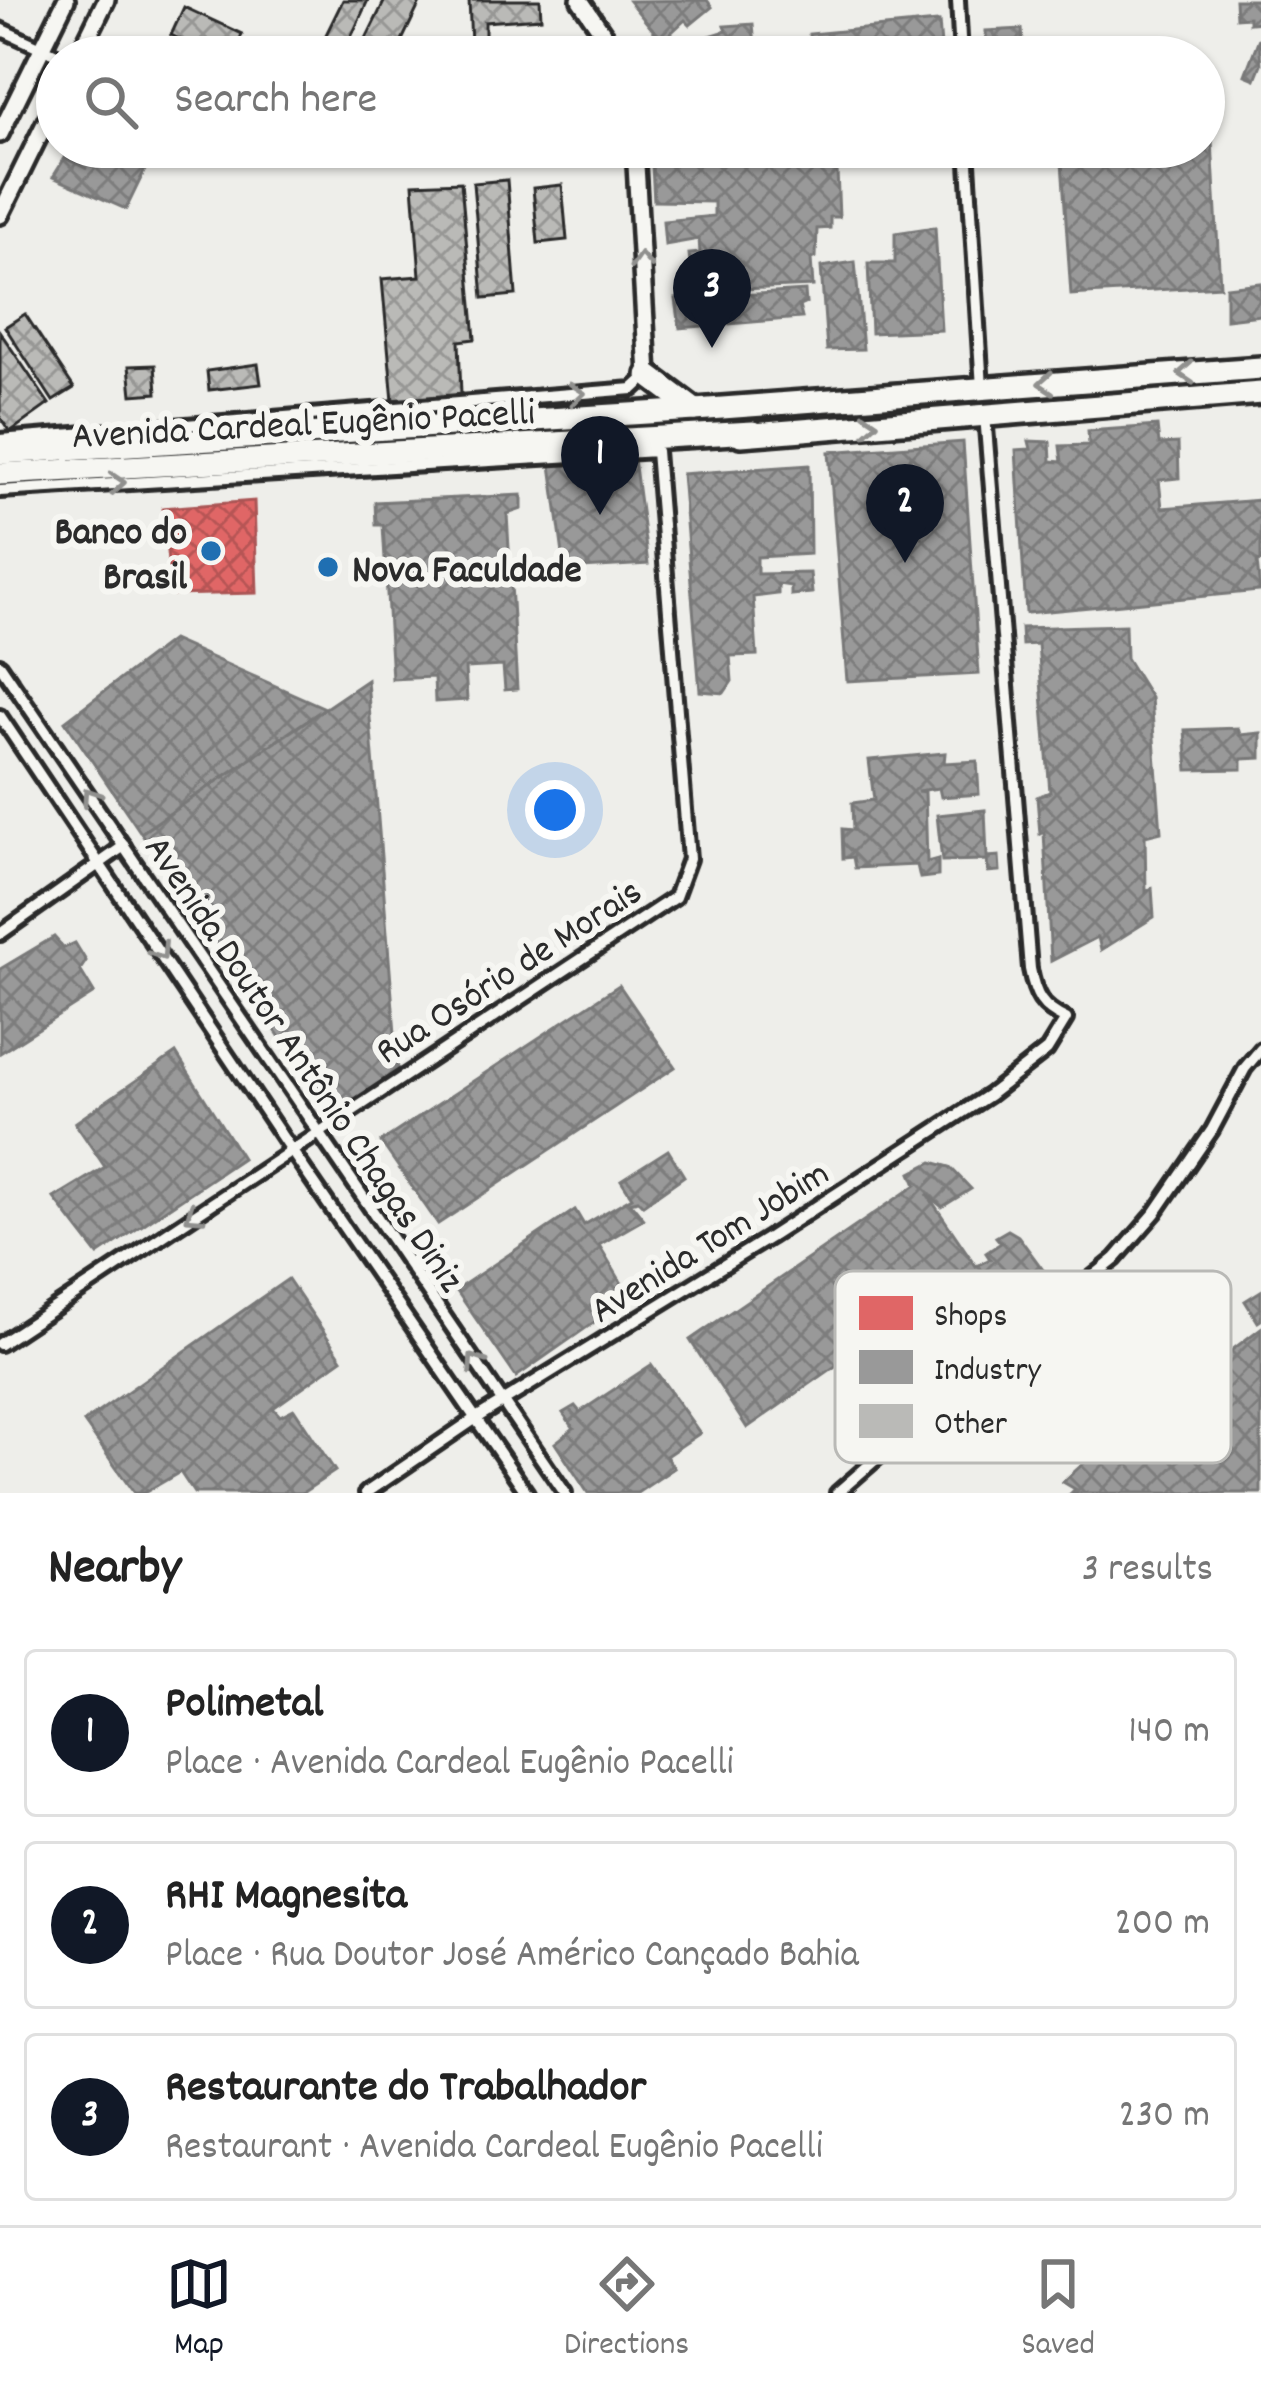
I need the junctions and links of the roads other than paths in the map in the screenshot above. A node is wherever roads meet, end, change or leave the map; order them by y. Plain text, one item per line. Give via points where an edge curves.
1 (66, 0) edge
2 (106, 0) edge
3 (580, 0) edge
4 (958, 0) edge
5 (0, 29) edge
6 (48, 36) edge
7 (88, 36) edge
8 (605, 36) edge
9 (960, 36) edge
10 (36, 45) edge
11 (36, 60) edge
12 (0, 134) edge
13 (36, 141) edge
14 (636, 168) edge
15 (968, 168) edge
16 (0, 214) edge
17 (1261, 368) edge
18 (647, 375) junction
19 (982, 388) junction
20 (1261, 393) edge
21 (695, 410) junction
22 (985, 415) junction
23 (753, 432) junction
24 (0, 440) edge
25 (656, 451) junction
26 (0, 453) edge
27 (0, 474) edge
28 (0, 491) edge
29 (0, 665) edge
30 (0, 716) edge
31 (124, 846) junction
32 (101, 862) junction
33 (0, 934) edge
34 (1261, 1049) edge
35 (318, 1133) junction
36 (291, 1150) junction
37 (1100, 1271) edge
38 (0, 1344) edge
39 (503, 1402) junction
40 (476, 1418) junction
41 (872, 1463) edge
42 (366, 1493) edge
43 (527, 1493) edge
44 (565, 1493) edge
45 (837, 1493) edge

1 - 6 street
2 - 7 street
3 - 8 street
4 - 9 street
5 - 10 street
11 - 12 street
13 - 16 street
18 -> 14 street
15 - 19 street
17 -> 19 highway
18 - 21 highway
24 -> 18 street, Avenida Cardeal Eugênio Pacelli via 633,389
19 - 21 highway, Avenida Cardeal Eugênio Pacelli
20 - 22 highway
21 - 26 highway, Avenida Cardeal Eugênio Pacelli
23 -> 22 highway
22 - 39 street, Avenida Tom Jobim via 1030,969 1047,1011 1066,1019 1047,1050 989,1095
23 - 25 highway
23 - 27 highway, Avenida Cardeal Eugênio Pacelli
28 -> 25 street, Avenida Cardeal Eugênio Pacelli
25 - 35 street, Rua Osório de Morais via 684,880 675,898
31 -> 29 street, Avenida Doutor Antônio Chagas Diniz
30 - 32 street, Avenida Doutor Antônio Chagas Diniz
31 - 32 street
31 - 35 street, Avenida Doutor Antônio Chagas Diniz
32 - 33 street
32 -> 36 street, Avenida Doutor Antônio Chagas Diniz
34 - 37 street via 1155,1213
35 - 36 street, Rua Osório de Morais
39 -> 35 street, Avenida Doutor Antônio Chagas Diniz
36 -> 38 street, Rua Osório de Morais
36 - 40 street, Avenida Doutor Antônio Chagas Diniz
39 - 40 street, Avenida Tom Jobim
39 - 44 street, Avenida Doutor Antônio Chagas Diniz
40 - 42 street, Avenida Tom Jobim
40 - 43 street, Avenida Doutor Antônio Chagas Diniz
41 - 45 street

